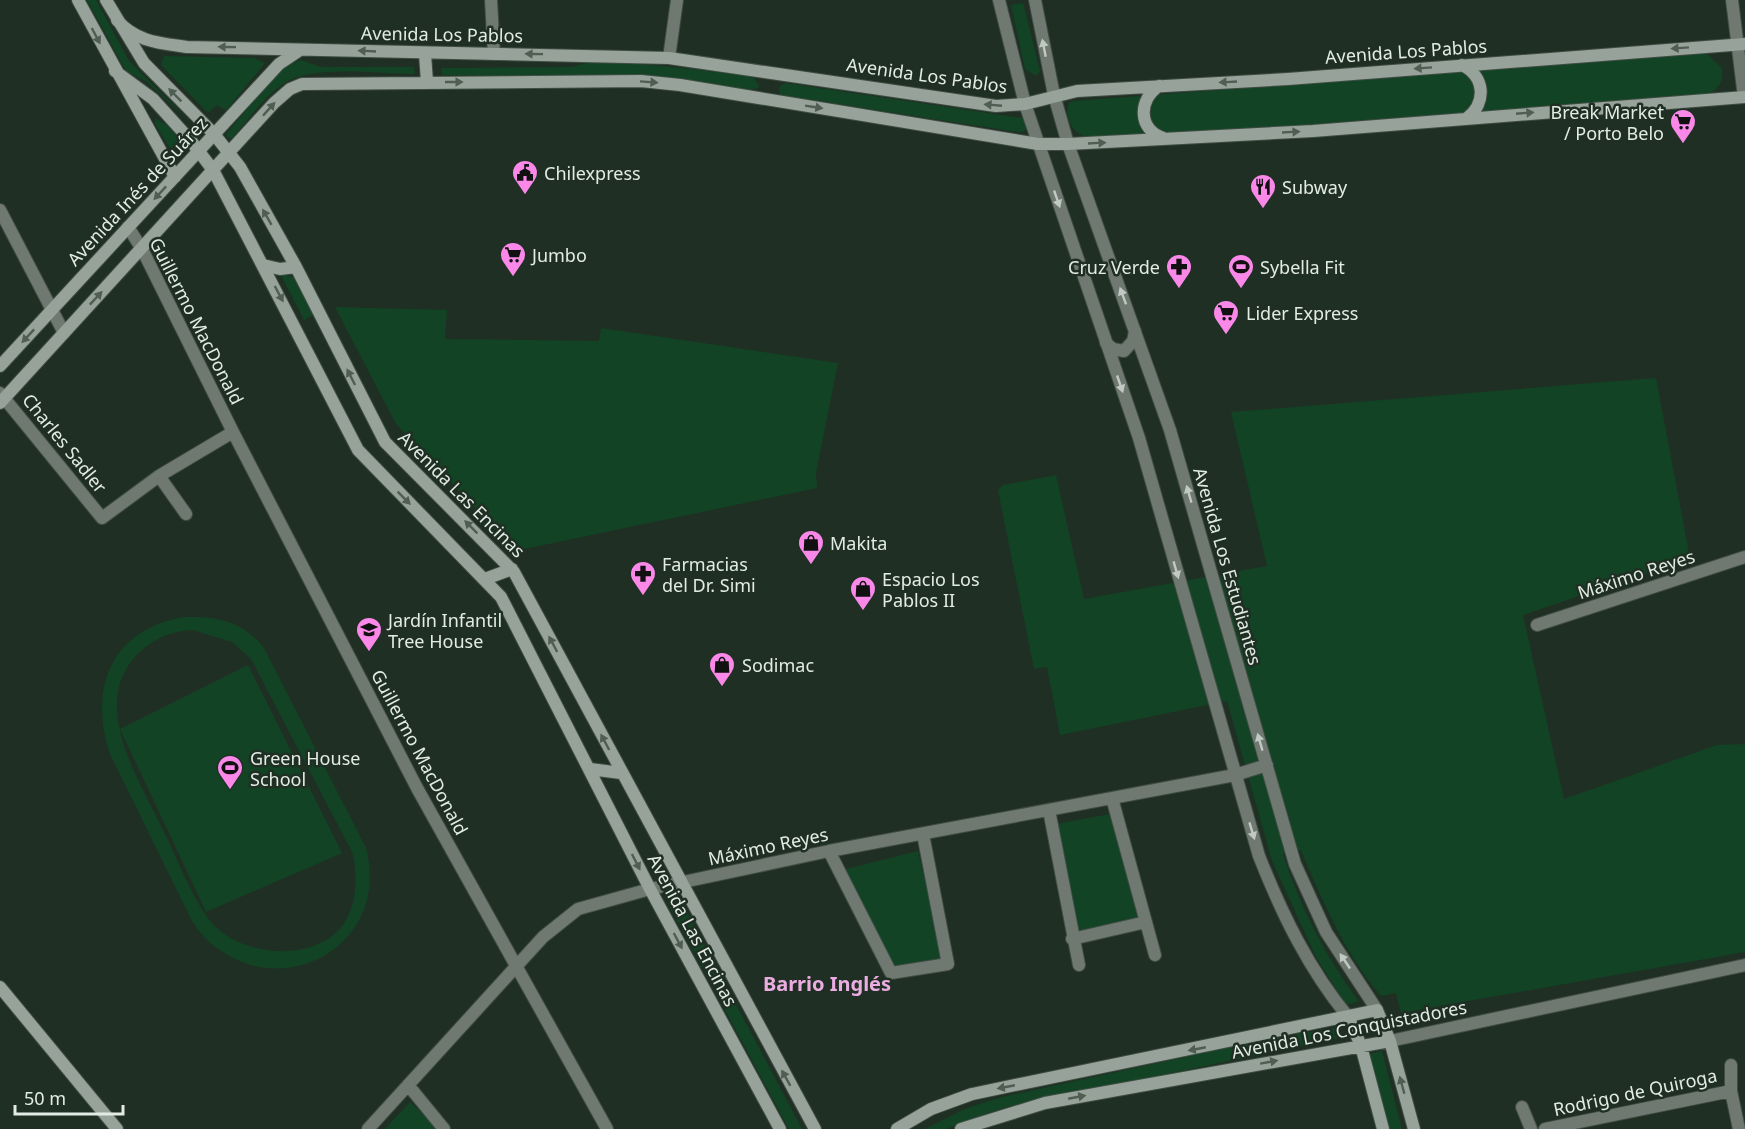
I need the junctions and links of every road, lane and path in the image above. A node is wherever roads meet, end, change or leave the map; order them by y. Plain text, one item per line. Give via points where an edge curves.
1 (78, 0) edge
2 (106, 0) edge
3 (491, 0) edge
4 (677, 0) edge
5 (1035, 0) edge
6 (1732, 0) edge
7 (1001, 2) edge
8 (117, 20) junction
9 (1742, 44) edge
10 (306, 49) junction
11 (425, 54) junction
12 (494, 54) junction
13 (669, 58) junction
14 (1462, 65) junction
15 (115, 71) junction
16 (427, 82) junction
17 (1159, 86) junction
18 (1054, 95) junction
19 (1744, 97) edge
20 (1024, 104) junction
21 (1467, 118) junction
22 (214, 134) junction
23 (1164, 139) junction
24 (1038, 144) junction
25 (1068, 144) junction
26 (199, 151) junction
27 (230, 152) junction
28 (213, 170) junction
29 (175, 177) junction
30 (0, 210) edge
31 (128, 227) junction
32 (142, 249) junction
33 (263, 265) junction
34 (296, 267) junction
35 (52, 310) junction
36 (1135, 331) junction
37 (64, 333) junction
38 (1106, 343) junction
39 (0, 366) edge
40 (2, 398) edge
41 (232, 432) junction
42 (159, 476) junction
43 (186, 514) dead end
44 (1745, 557) edge
45 (512, 569) junction
46 (485, 579) junction
47 (1537, 625) dead end
48 (1267, 765) junction
49 (590, 770) junction
50 (621, 772) junction
51 (1235, 775) junction
52 (1112, 798) junction
53 (1049, 810) junction
54 (923, 834) junction
55 (829, 851) junction
56 (680, 883) junction
57 (650, 889) junction
58 (1146, 922) junction
59 (1072, 939) junction
60 (1155, 955) dead end
61 (1079, 965) dead end
62 (1745, 965) edge
63 (516, 966) junction
64 (0, 987) edge
65 (1377, 1010) junction
66 (1349, 1018) junction
67 (1390, 1041) junction
68 (1361, 1046) junction
69 (1731, 1065) dead end
70 (408, 1085) junction
71 (1731, 1091) junction
72 (1522, 1107) dead end
73 (910, 1125) edge
74 (117, 1129) edge
75 (368, 1129) edge
76 (444, 1129) edge
77 (607, 1129) edge
78 (780, 1129) edge
79 (814, 1129) edge
80 (897, 1129) edge
81 (961, 1129) edge
82 (1383, 1129) edge
83 (1414, 1129) edge
84 (1531, 1129) edge
85 (1545, 1129) edge
86 (1739, 1129) edge

1 -> 15 main road, Avenida Las Encinas
2 - 8 main road, Avenida Las Encinas
3 - 12 street
4 - 13 street
18 -> 5 street, Avenida Los Estudiantes
6 - 9 street
7 - 20 street
10 -> 8 main road, Avenida Los Pablos via 154,43 133,34
22 -> 8 main road, Avenida Las Encinas via 144,63
9 -> 14 main road, Avenida Los Pablos
9 - 19 street
11 -> 10 main road, Avenida Los Pablos
10 - 22 main road, Avenida Inés de Suárez via 279,64
11 - 12 main road, Avenida Los Pablos
11 - 16 main road
13 -> 12 main road, Avenida Los Pablos
20 -> 13 main road, Avenida Los Pablos via 996,106
14 -> 17 main road, Avenida Los Pablos
14 - 21 main road via 1478,78 1482,91 1479,104
15 - 26 main road, Avenida Las Encinas via 153,99
15 - 29 main road, Avenida Las Encinas
16 -> 24 main road via 661,83
27 -> 16 main road via 274,103 297,85
17 - 18 main road, Avenida Los Pablos
17 - 23 main road via 1145,101 1143,114 1148,127
18 - 20 main road, Avenida Los Pablos
18 - 25 street, Avenida Los Estudiantes
21 -> 19 main road
20 - 24 street
23 -> 21 main road
22 - 26 main road, Avenida Inés de Suárez
22 - 27 main road, Avenida Las Encinas
25 -> 23 main road
24 - 25 main road
24 -> 38 street
36 -> 25 street, Avenida Los Estudiantes
26 - 28 main road, Avenida Las Encinas
26 - 29 main road, Avenida Inés de Suárez
27 - 28 main road
34 -> 27 main road, Avenida Las Encinas
28 - 32 main road
28 - 33 main road, Avenida Las Encinas
29 -> 31 main road, Avenida Inés de Suárez
30 - 35 street
31 - 32 street, Guillermo MacDonald
31 - 35 main road, Avenida Inés de Suárez
37 -> 32 main road
32 - 41 street, Guillermo MacDonald
33 - 34 main road
33 -> 46 main road, Avenida Las Encinas via 360,453
45 -> 34 main road, Avenida Las Encinas via 385,442
35 - 37 street
35 -> 39 main road, Avenida Inés de Suárez
36 - 38 street via 1133,341 1124,351
48 -> 36 street, Avenida Los Estudiantes via 1170,430
37 - 40 main road
38 -> 51 street via 1138,438
40 - 42 street, Charles Sadler via 102,518
41 - 42 street, Charles Sadler
41 - 63 street, Guillermo MacDonald via 417,788
42 - 43 street
44 - 47 street, Máximo Reyes
45 - 46 main road
50 -> 45 main road, Avenida Las Encinas
46 - 49 main road, Avenida Las Encinas via 501,597
48 - 51 street, Máximo Reyes
65 -> 48 street, Avenida Los Estudiantes via 1321,923 1295,864
49 - 50 main road
49 -> 57 main road, Avenida Las Encinas
50 - 56 main road, Avenida Las Encinas
51 - 52 street, Máximo Reyes
51 -> 66 street via 1275,897 1323,986
52 - 53 street, Máximo Reyes
52 - 58 street
53 - 54 street, Máximo Reyes
53 - 59 street
54 - 55 street, Máximo Reyes
54 - 55 street via 948,964 891,973
55 - 56 street, Máximo Reyes
56 - 57 street, Máximo Reyes
79 -> 56 main road, Avenida Las Encinas
57 - 63 street, Máximo Reyes via 578,909 550,930
57 -> 78 main road, Avenida Las Encinas
58 - 59 street
58 - 60 street
59 - 61 street
62 - 67 street, Avenida Los Conquistadores
63 - 70 street, Máximo Reyes
63 - 77 street, Guillermo MacDonald
64 - 74 main road
65 - 66 main road, Avenida Los Conquistadores
65 - 67 main road, Avenida Los Estudiantes
66 - 68 main road
66 -> 73 main road, Avenida Los Conquistadores via 972,1094 931,1109
67 - 68 main road, Avenida Los Conquistadores
83 -> 67 main road, Avenida Los Estudiantes
81 -> 68 main road, Avenida Los Conquistadores via 1045,1103
68 - 82 main road
69 - 71 street
70 - 75 street, Máximo Reyes
70 - 76 street
71 - 85 street, Rodrigo de Quiroga
71 - 86 street
72 - 84 street
73 - 80 main road, Avenida Los Conquistadores

